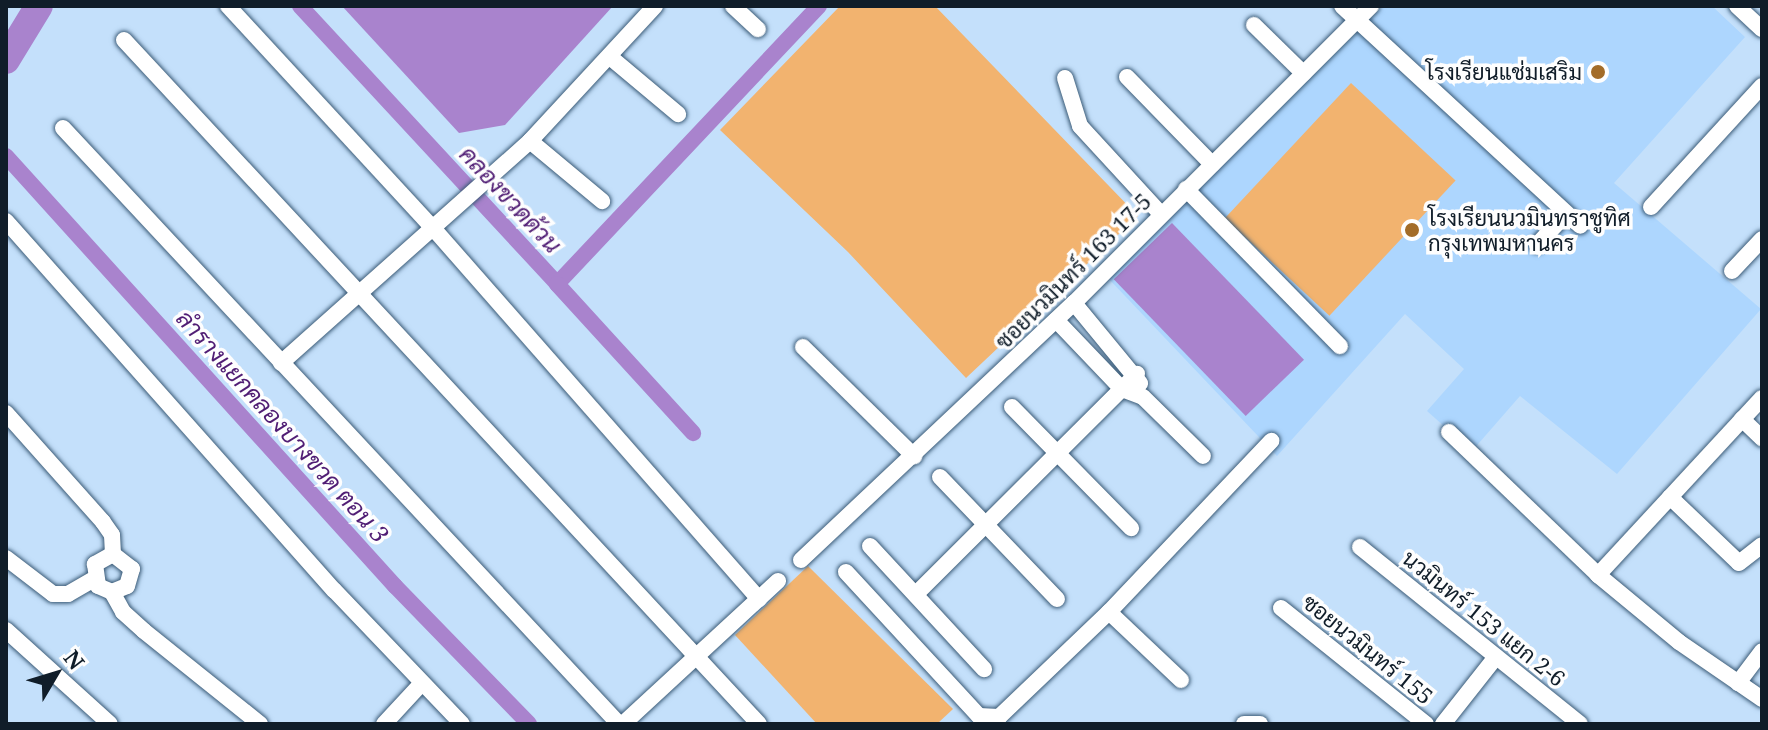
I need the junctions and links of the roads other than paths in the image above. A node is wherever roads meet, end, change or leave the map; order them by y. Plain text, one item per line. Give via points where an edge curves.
1 (228, 6) edge
2 (655, 6) edge
3 (733, 6) edge
4 (1342, 6) edge
5 (1371, 6) edge
6 (1737, 6) edge
7 (1356, 20) junction
8 (1254, 25) dead end
9 (758, 29) dead end
10 (1762, 29) edge
11 (124, 40) dead end
12 (610, 57) junction
13 (1303, 73) junction
14 (1127, 77) dead end
15 (1065, 78) dead end
16 (1762, 86) edge
17 (678, 114) dead end
18 (63, 128) dead end
19 (530, 141) junction
20 (1212, 164) junction
21 (1186, 189) junction
22 (602, 201) dead end
23 (1651, 207) dead end
24 (1161, 214) junction
25 (1566, 214) junction
26 (6, 221) edge
27 (1580, 226) dead end
28 (433, 228) junction
29 (1762, 239) edge
30 (1537, 245) dead end
31 (1732, 271) dead end
32 (359, 295) junction
33 (1074, 303) junction
34 (1056, 320) junction
35 (1340, 346) dead end
36 (803, 347) dead end
37 (281, 363) junction
38 (1137, 374) junction
39 (1122, 389) junction
40 (1143, 397) junction
41 (1762, 398) edge
42 (1012, 407) dead end
43 (6, 413) edge
44 (1742, 419) junction
45 (1449, 432) dead end
46 (1762, 438) edge
47 (1271, 441) dead end
48 (1057, 452) junction
49 (914, 456) junction
50 (1203, 456) dead end
51 (940, 477) dead end
52 (1670, 497) junction
53 (985, 525) junction
54 (1131, 528) dead end
55 (1762, 545) edge
56 (870, 546) dead end
57 (1360, 547) dead end
58 (113, 554) junction
59 (6, 558) edge
60 (801, 560) dead end
61 (846, 572) dead end
62 (1598, 575) junction
63 (94, 579) junction
64 (778, 581) dead end
65 (112, 592) junction
66 (916, 594) junction
67 (759, 599) junction
68 (1057, 599) dead end
69 (1281, 608) dead end
70 (1109, 612) junction
71 (6, 630) edge
72 (1762, 651) edge
73 (1496, 657) junction
74 (696, 658) junction
75 (984, 669) dead end
76 (1181, 680) dead end
77 (422, 683) junction
78 (1738, 683) junction
79 (1762, 699) edge
80 (110, 724) edge
81 (260, 724) edge
82 (384, 724) edge
83 (462, 724) edge
84 (621, 724) edge
85 (759, 724) edge
86 (1244, 724) edge
87 (1260, 724) edge
88 (1426, 724) edge
89 (1443, 724) edge
90 (1580, 724) edge

1 - 28 street
2 - 12 street
3 - 9 street
4 - 7 street
5 - 7 street, ซอยนวมินทร์ 163 17-5
6 - 10 street
7 - 13 street, ซอยนวมินทร์ 163 17-5
7 - 25 street
8 - 13 street
11 - 32 street
12 - 17 street
12 - 19 street
13 - 20 street, ซอยนวมินทร์ 163 17-5
14 - 20 street
15 - 24 street via 1080,126
16 - 23 street
18 - 37 street
19 - 22 street
19 - 28 street
20 - 21 street, ซอยนวมินทร์ 163 17-5
21 - 24 street, ซอยนวมินทร์ 163 17-5
21 - 35 street
24 - 33 street, ซอยนวมินทร์ 163 17-5
25 - 27 street
25 - 30 street
26 - 77 street
28 - 32 street
28 - 67 street
29 - 31 street
32 - 37 street
32 - 74 street
33 - 34 street, ซอยนวมินทร์ 163 17-5
33 - 38 street
34 - 39 street
34 - 49 street, ซอยนวมินทร์ 163 17-5
36 - 49 street
37 - 84 street
38 - 39 street
38 - 40 street
39 - 40 street
39 - 48 street
40 - 50 street
41 - 44 street
42 - 48 street
43 - 58 street via 103,522 112,535
44 - 46 street
44 - 52 street
45 - 62 street
47 - 70 street
48 - 53 street
48 - 54 street
49 - 60 street, ซอยนวมินทร์ 163 17-5
51 - 53 street
52 - 55 street via 1739,563
52 - 62 street
53 - 66 street
53 - 68 street
56 - 66 street
57 - 73 street, นวมินทร์ 153 แยก 2-6
58 - 63 street via 100,558
58 - 65 street via 132,569 127,586
59 - 63 street via 53,594 68,594
61 - 70 street via 987,720 1008,711
62 - 78 street
63 - 65 street
64 - 67 street
65 - 81 street via 123,612
66 - 75 street
67 - 74 street
69 - 88 street, ซอยนวมินทร์ 155
70 - 76 street
71 - 80 street
72 - 78 street
73 - 89 street
73 - 90 street, นวมินทร์ 153 แยก 2-6
74 - 84 street
74 - 85 street
77 - 82 street
77 - 83 street
78 - 79 street
86 - 87 street

